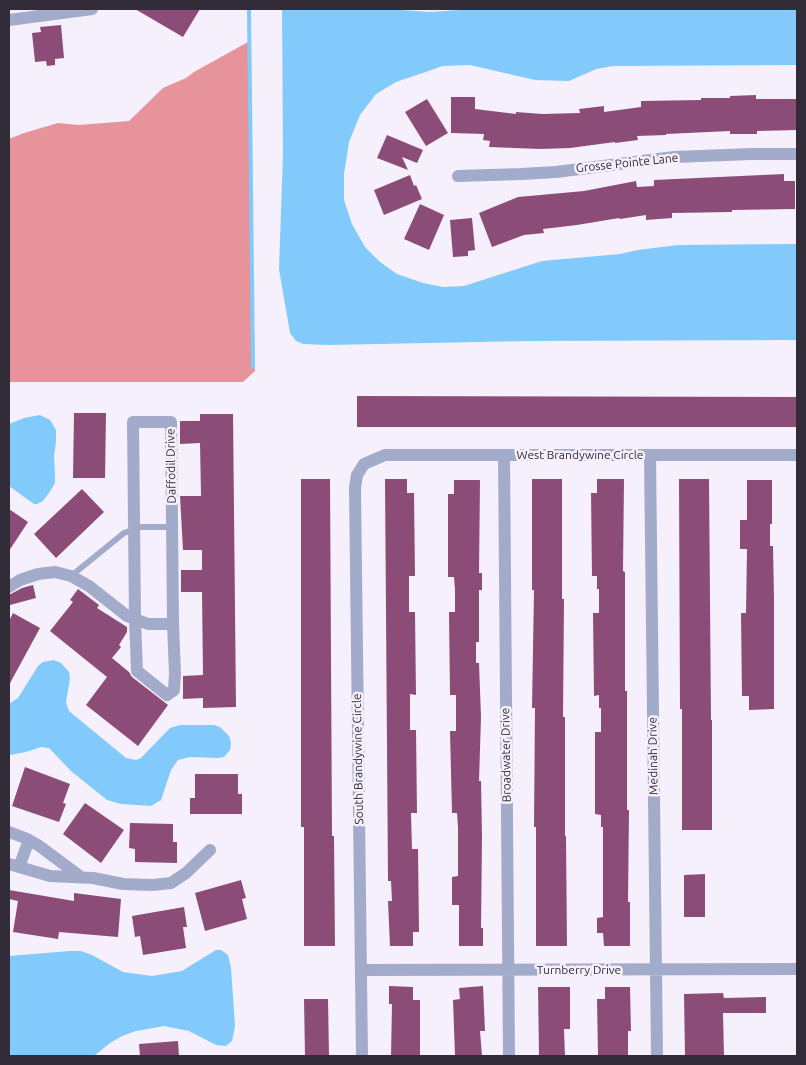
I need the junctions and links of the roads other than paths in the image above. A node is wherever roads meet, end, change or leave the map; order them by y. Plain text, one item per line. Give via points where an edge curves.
1 (92, 9) edge
2 (9, 20) edge
3 (797, 154) edge
4 (458, 176) dead end
5 (504, 455) junction
6 (797, 455) edge
7 (650, 456) junction
8 (364, 464) joint
9 (172, 527) junction
10 (134, 529) junction
11 (72, 576) junction
12 (10, 584) edge
13 (135, 619) junction
14 (173, 624) junction
15 (9, 832) edge
16 (29, 840) junction
17 (210, 850) dead end
18 (14, 865) edge
19 (81, 877) junction
20 (797, 969) edge
21 (361, 970) junction
22 (508, 970) junction
23 (656, 970) junction
24 (362, 1056) edge
25 (509, 1056) edge
26 (657, 1056) edge

1 - 2 street
3 - 4 street, Grosse Pointe Lane via 674,157 556,172
5 - 7 street, West Brandywine Circle
5 - 8 street, West Brandywine Circle via 385,455
5 - 22 street, Broadwater Drive
6 - 7 street, West Brandywine Circle
7 - 23 street, Medinah Drive
8 - 21 street, South Brandywine Circle via 357,475 355,488
9 - 10 lane
9 - 10 street, Daffodil Drive via 171,422 133,422
9 - 14 street, Daffodil Drive
10 - 11 lane
10 - 13 street, Daffodil Drive
11 - 12 street via 55,572 38,574
11 - 13 street
13 - 14 street via 148,624
13 - 14 street, Daffodil Drive via 138,671 168,696 174,690
15 - 16 street
16 - 18 street
16 - 19 street
17 - 19 street via 171,883 123,884
18 - 19 street via 50,876
20 - 23 street, Turnberry Drive
21 - 22 street, Turnberry Drive
21 - 24 street, South Brandywine Circle
22 - 23 street, Turnberry Drive
22 - 25 street, Broadwater Drive
23 - 26 street, Medinah Drive

